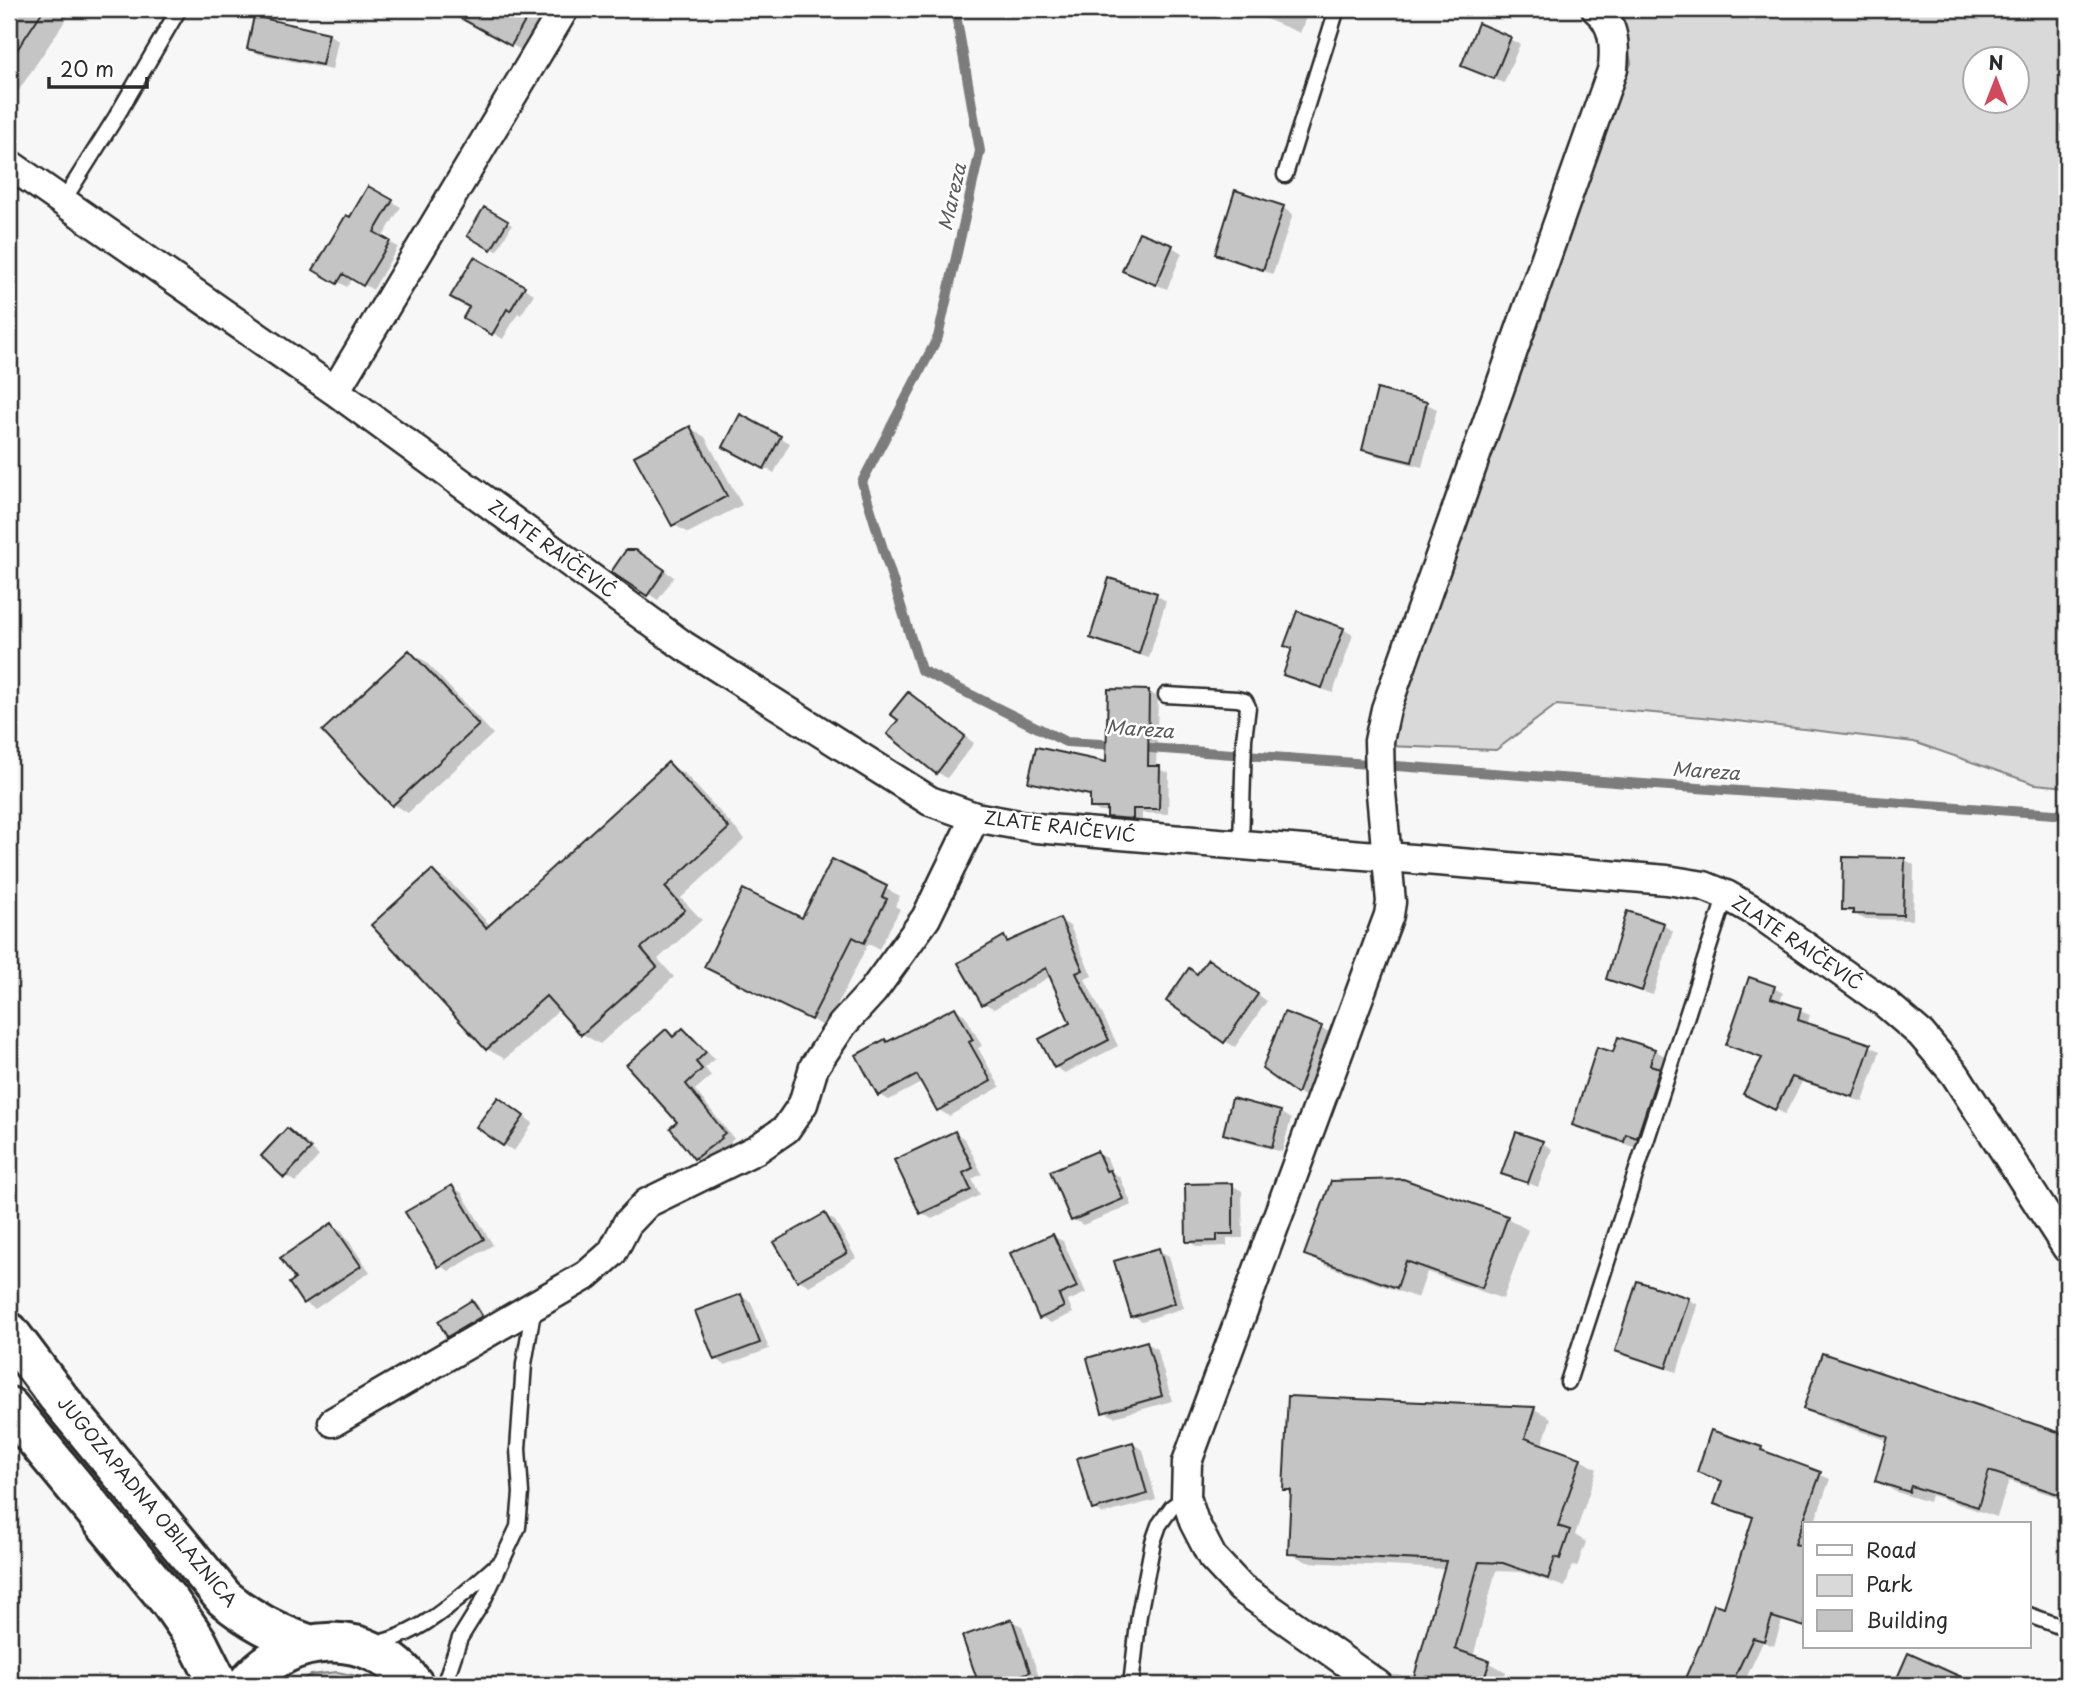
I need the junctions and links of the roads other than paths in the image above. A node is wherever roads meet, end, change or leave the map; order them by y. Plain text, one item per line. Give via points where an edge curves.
1 (179, 9) edge
2 (564, 9) edge
3 (1337, 9) edge
4 (1596, 9) edge
5 (9, 164) edge
6 (1285, 175) dead end
7 (62, 201) junction
8 (335, 391) junction
9 (1166, 695) dead end
10 (975, 817) junction
11 (1241, 845) junction
12 (1387, 859) junction
13 (1726, 895) junction
14 (2067, 1248) edge
15 (534, 1304) junction
16 (9, 1332) edge
17 (1568, 1382) dead end
18 (9, 1407) edge
19 (334, 1422) dead end
20 (1186, 1497) junction
21 (504, 1559) junction
22 (2030, 1615) edge
23 (2067, 1629) edge
24 (308, 1644) junction
25 (360, 1646) junction
26 (219, 1685) edge
27 (246, 1685) edge
28 (414, 1685) edge
29 (444, 1685) edge
30 (1131, 1685) edge
31 (1378, 1685) edge

1 - 7 lane
2 - 8 street
3 - 6 lane
4 - 12 street via 1612,33 1612,68 1386,709 1379,741
5 - 7 street, ZLATE RAIČEVIĆ
7 - 8 street, ZLATE RAIČEVIĆ
8 - 10 street, ZLATE RAIČEVIĆ via 684,646 930,801
9 - 11 lane via 1245,701
10 - 11 street, ZLATE RAIČEVIĆ via 1036,828
10 - 15 street via 926,918 814,1067 803,1104 786,1129 757,1149 647,1203 626,1224 612,1253 587,1275
11 - 12 street, ZLATE RAIČEVIĆ
12 - 13 street, ZLATE RAIČEVIĆ via 1667,880
12 - 20 street via 1390,915 1187,1462
13 - 14 street, ZLATE RAIČEVIĆ via 1885,1003 1921,1034 1955,1074
13 - 17 lane
15 - 19 street
15 - 21 lane via 519,1424 518,1527
16 - 24 main road, JUGOZAPADNA OBILAZNICA via 224,1598 265,1627
18 - 26 main road via 170,1602
20 - 30 lane via 1172,1507 1153,1542
20 - 31 street via 1212,1557 1241,1588
21 - 25 lane via 430,1619 384,1643
21 - 29 lane via 460,1638
22 - 23 lane
24 - 25 main road
24 - 27 main road via 280,1654
25 - 28 main road via 385,1658

